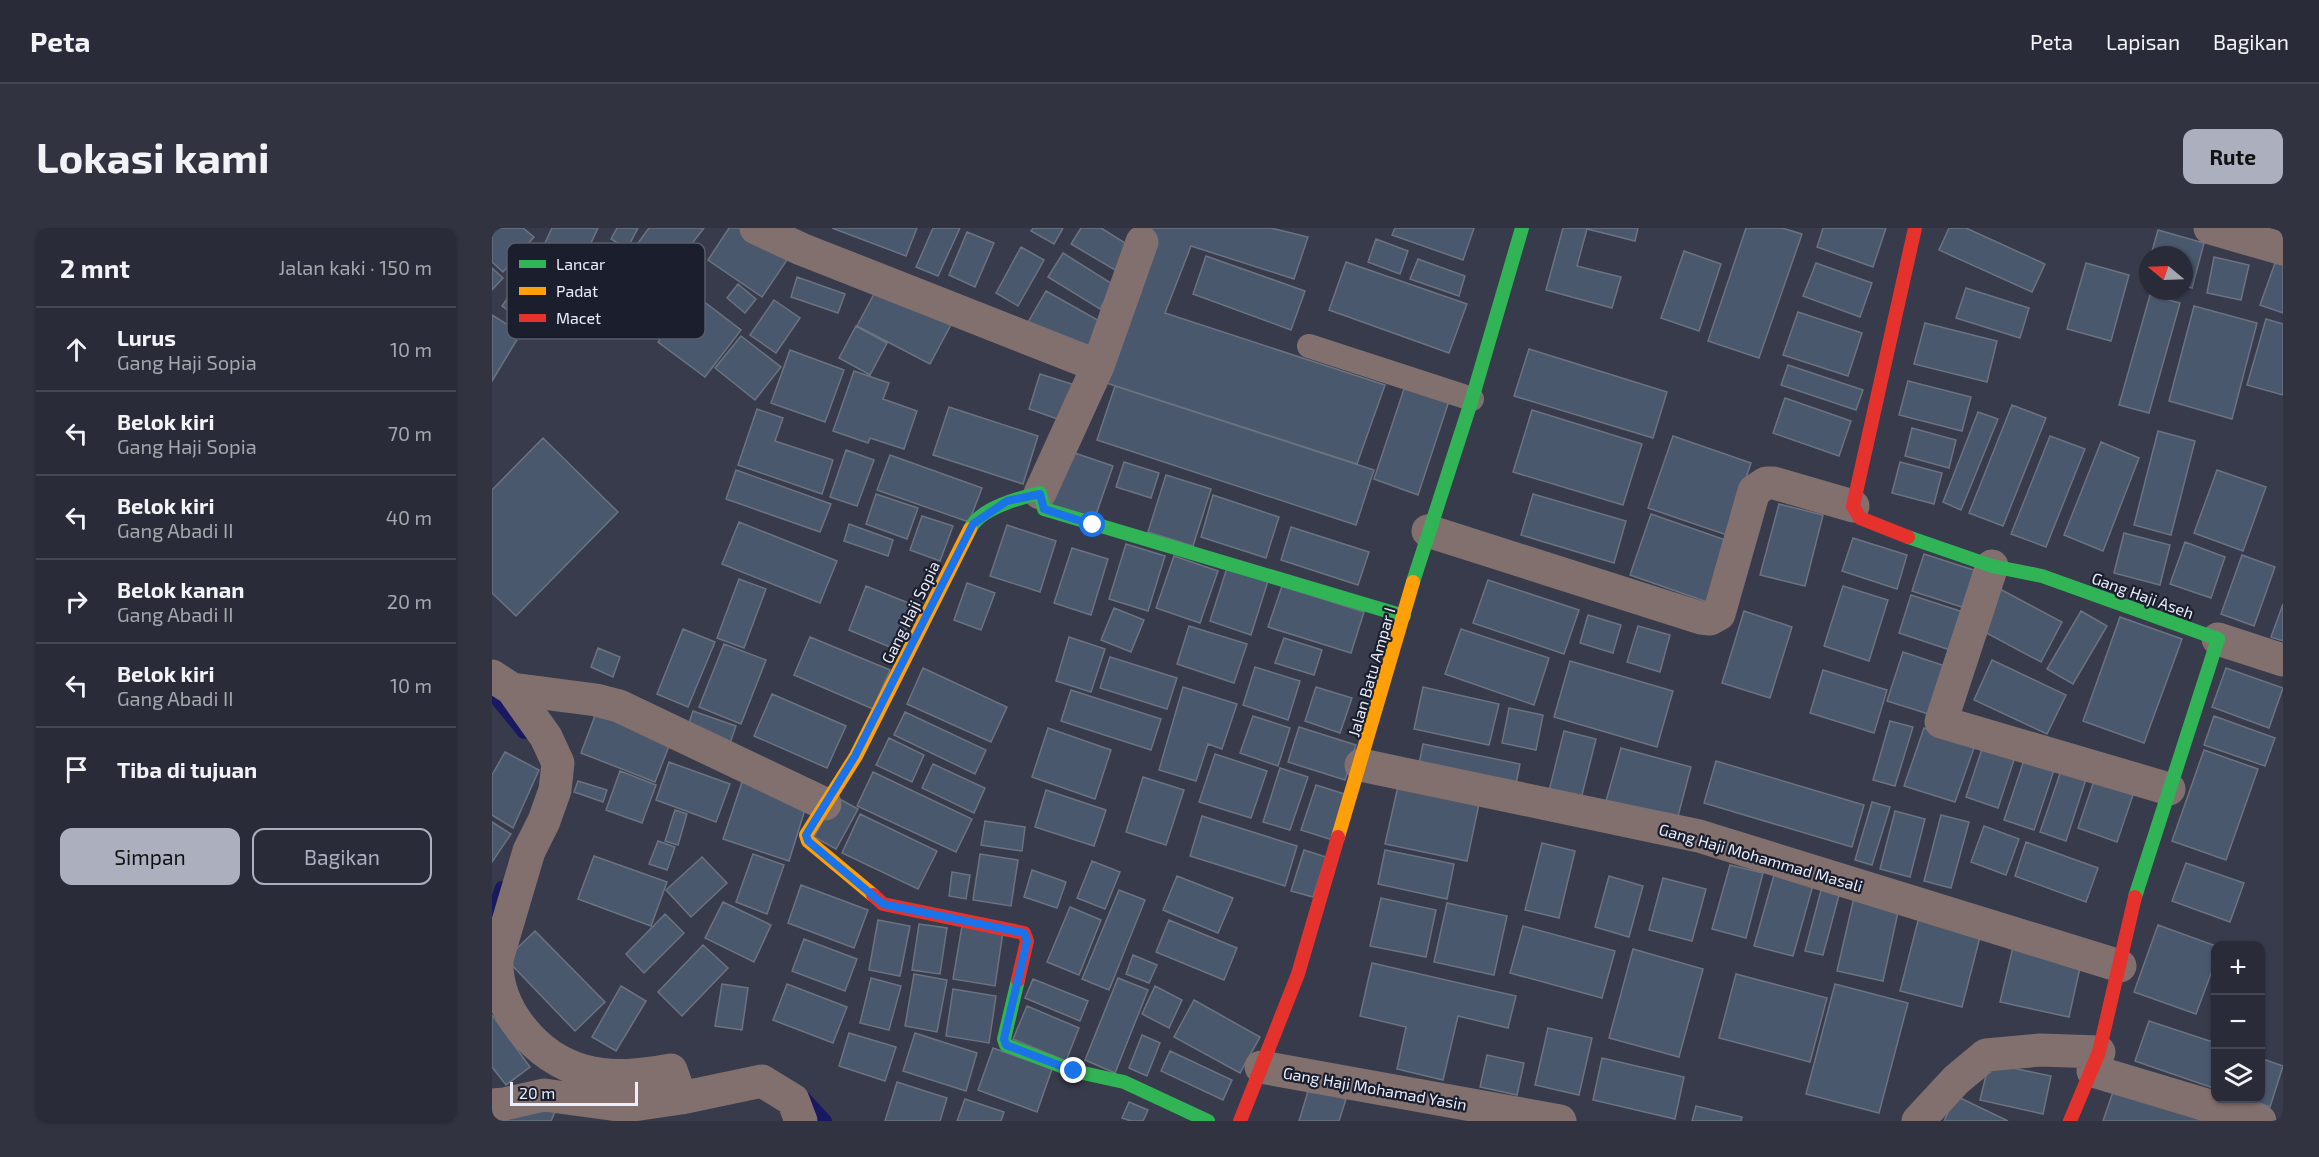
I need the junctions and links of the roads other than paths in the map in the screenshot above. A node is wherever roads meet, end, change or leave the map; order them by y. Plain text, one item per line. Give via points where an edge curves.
1 (756, 228) edge
2 (1522, 228) edge
3 (1915, 228) edge
4 (2210, 228) edge
5 (1142, 242) dead end
6 (2283, 249) edge
7 (1310, 346) dead end
8 (1098, 366) junction
9 (1472, 399) junction
10 (1040, 494) junction
11 (1853, 506) junction
12 (1428, 531) junction
13 (1992, 566) junction
14 (1404, 616) junction
15 (2218, 639) junction
16 (2283, 660) edge
17 (502, 683) edge
18 (1361, 765) junction
19 (2169, 789) junction
20 (825, 804) junction
21 (2120, 966) junction
22 (2096, 1062) junction
23 (1261, 1067) junction
24 (677, 1088) junction
25 (492, 1105) edge
26 (801, 1121) edge
27 (1208, 1121) edge
28 (1240, 1121) edge
29 (1560, 1121) edge
30 (1918, 1121) edge
31 (2070, 1121) edge
32 (2260, 1121) edge

1 - 8 street
2 - 9 street, Jalan Batu Ampar I
3 - 11 street
4 - 6 street
5 - 8 street
7 - 9 lane
8 - 10 street
9 - 12 street, Jalan Batu Ampar I
10 - 14 street via 1044,509
10 - 20 street, Gang Haji Sopia via 1007,501 973,524 855,756
11 - 12 street via 1774,483 1754,490 1719,614 1710,619
11 - 13 street, Gang Haji Aseh via 1860,518 1874,525
12 - 14 street, Jalan Batu Ampar I
13 - 15 street, Gang Haji Aseh via 2042,576
13 - 19 street via 1941,722
14 - 18 street, Jalan Batu Ampar I
15 - 16 street
15 - 19 street
17 - 20 street via 619,706
17 - 24 street via 546,737 558,763 555,790 529,850 497,959 501,992 514,1020 558,1061 585,1071 634,1076
18 - 21 street, Gang Haji Mohammad Masali via 1699,836
18 - 23 street, Jalan Batu Ampar I via 1298,974
19 - 21 street via 2139,881
20 - 27 street, Gang Haji Sopia via 806,839 883,904 1024,933 1027,941 1004,1039 1006,1045 1074,1071 1124,1082
21 - 22 street
22 - 30 street via 2040,1050 1986,1055
22 - 31 street
22 - 32 street
23 - 28 street, Jalan Batu Ampar I
23 - 29 street, Gang Haji Mohamad Yasin
24 - 25 street via 626,1106 544,1095
24 - 26 street via 762,1081 792,1100

